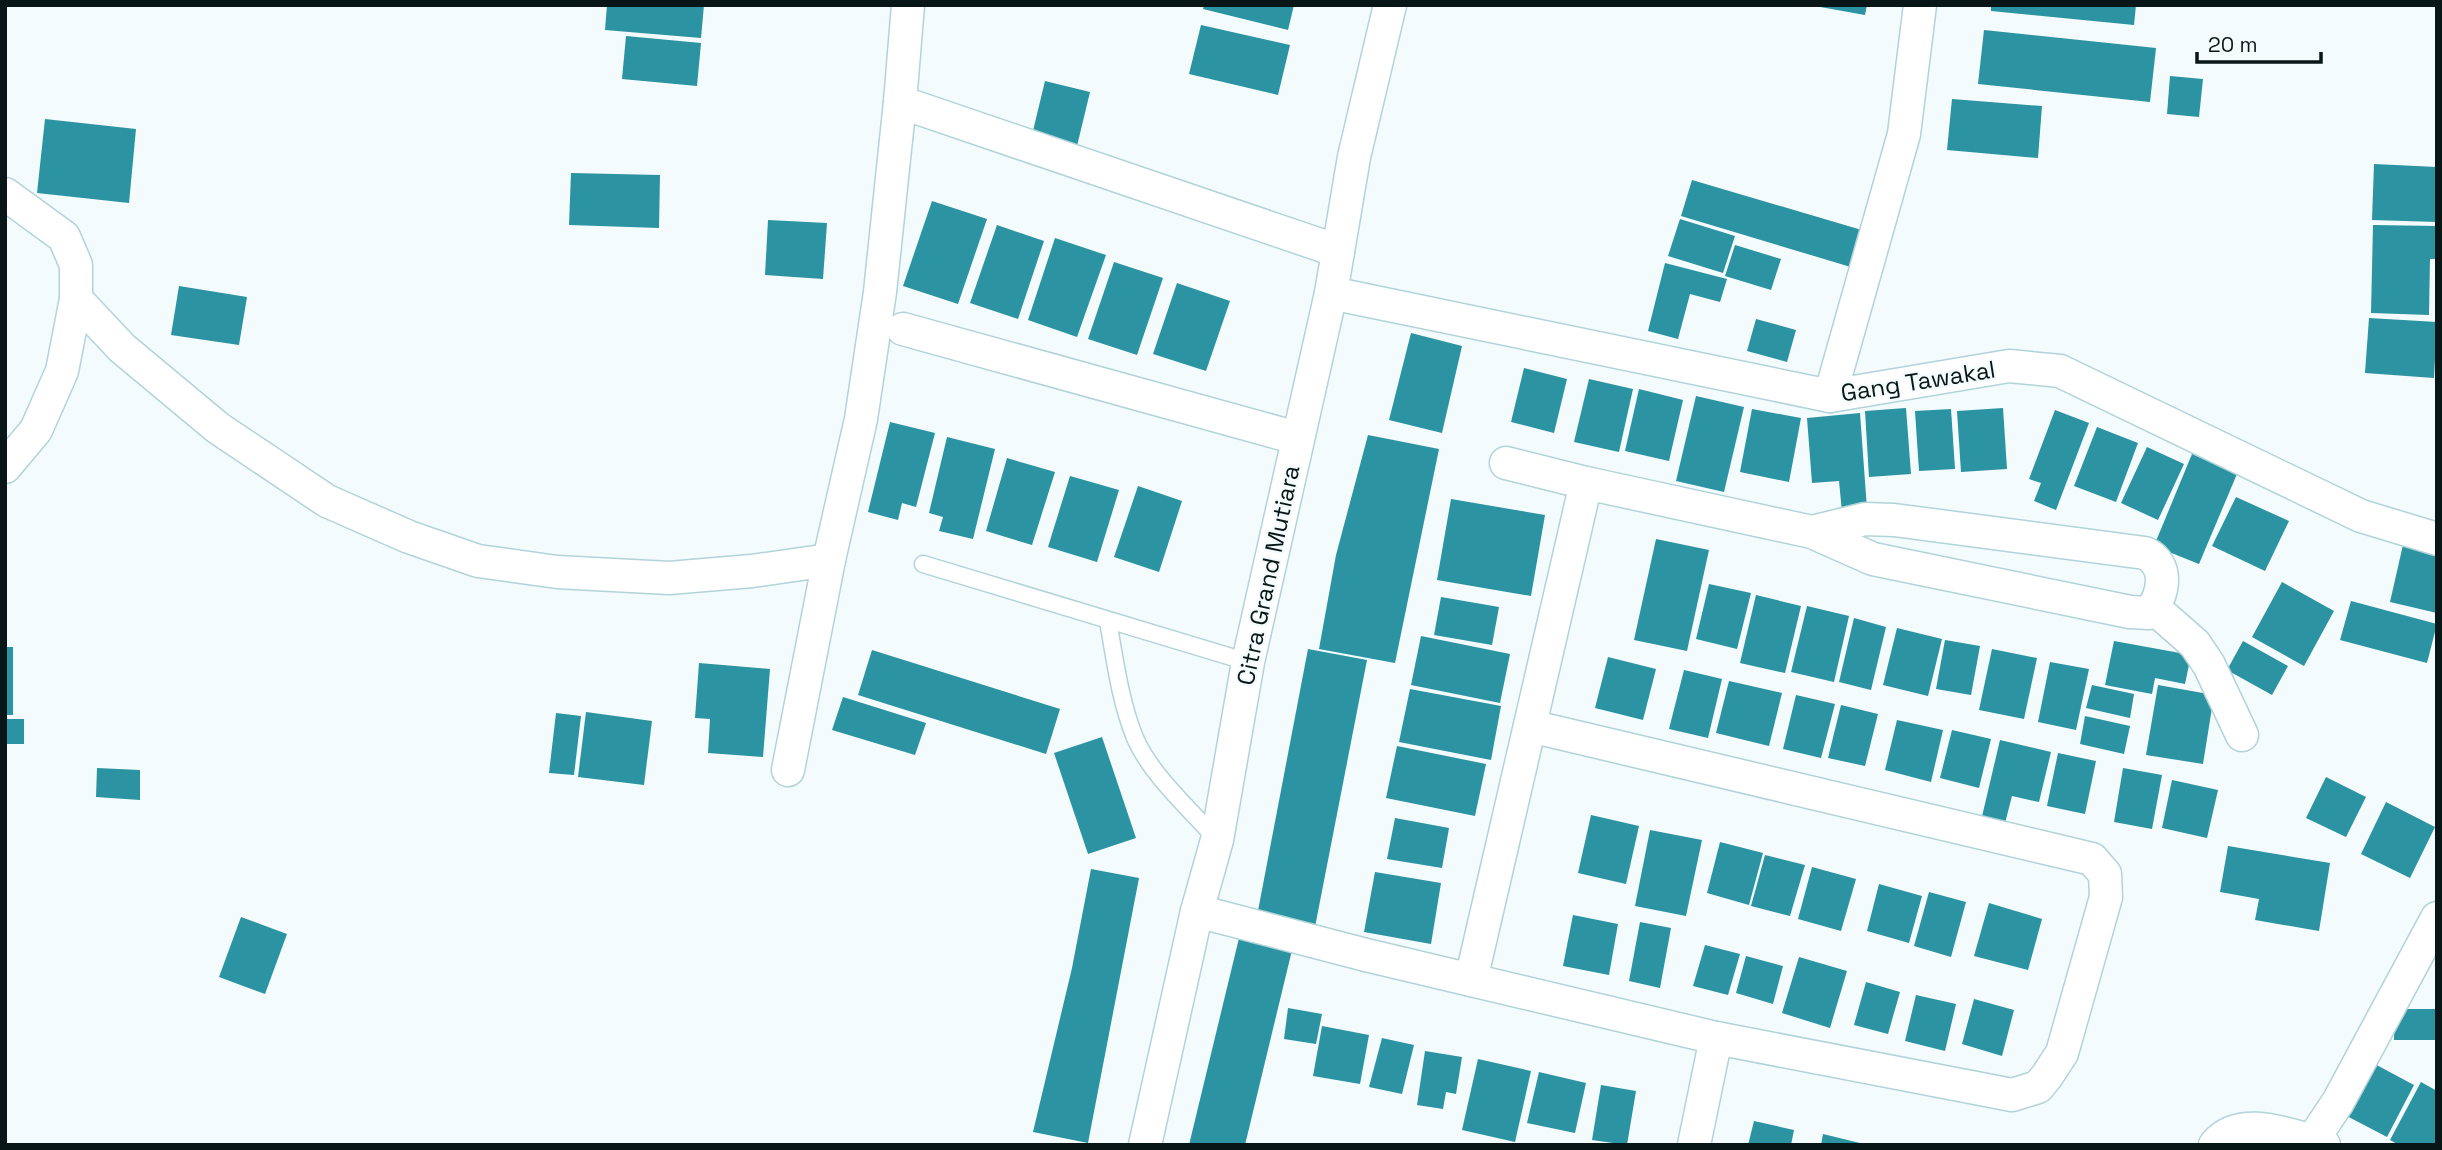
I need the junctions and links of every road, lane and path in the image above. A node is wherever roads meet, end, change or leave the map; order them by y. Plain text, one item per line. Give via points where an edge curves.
1 (908, 5) edge
2 (1390, 5) edge
3 (1920, 5) edge
4 (900, 102) junction
5 (5, 194) edge
6 (1338, 251) junction
7 (1331, 293) junction
8 (76, 299) junction
9 (903, 329) dead end
10 (1830, 396) junction
11 (1297, 438) junction
12 (1507, 463) dead end
13 (5, 467) edge
14 (1586, 483) junction
15 (1812, 533) junction
16 (2437, 539) edge
17 (829, 560) junction
18 (923, 564) dead end
19 (2154, 608) junction
20 (1108, 621) junction
21 (1248, 662) junction
22 (1530, 726) junction
23 (2242, 735) dead end
24 (788, 771) dead end
25 (1217, 840) junction
26 (1197, 911) junction
27 (2437, 918) edge
28 (1471, 980) junction
29 (1716, 1038) junction
30 (2318, 1143) edge
31 (1145, 1145) edge
32 (1694, 1145) edge
33 (2215, 1145) edge

1 - 4 street
2 - 6 street, Citra Grand Mutiara via 1354,157
3 - 10 street via 1904,134
4 - 6 street
4 - 17 street via 861,419
5 - 8 street via 64,237 76,265
6 - 7 street, Citra Grand Mutiara
7 - 10 street, Gang Tawakal
7 - 11 street, Citra Grand Mutiara
8 - 13 street via 62,371 36,430
8 - 17 street via 122,348 218,428 327,501 478,561 557,572 669,578
9 - 11 street
10 - 16 street, Gang Tawakal via 2010,366 2060,371 2361,516
11 - 21 street, Citra Grand Mutiara
12 - 14 street
14 - 15 street
14 - 22 street
15 - 19 street via 1873,559 2142,614
15 - 19 street via 1865,519 1894,520 2145,553 2161,568 2161,589
17 - 24 street
18 - 20 lane
19 - 23 street via 2195,644
20 - 21 lane
20 - 25 lane via 1125,709 1136,739 1151,765
21 - 25 street, Citra Grand Mutiara
22 - 28 street
22 - 29 street via 2092,859 2105,874 2106,897 2062,1053 2038,1087 2012,1095
25 - 26 street, Citra Grand Mutiara
26 - 28 street
26 - 31 street, Citra Grand Mutiara
27 - 30 street
28 - 29 street
29 - 32 street
30 - 33 street via 2274,1130 2245,1129 2228,1134

